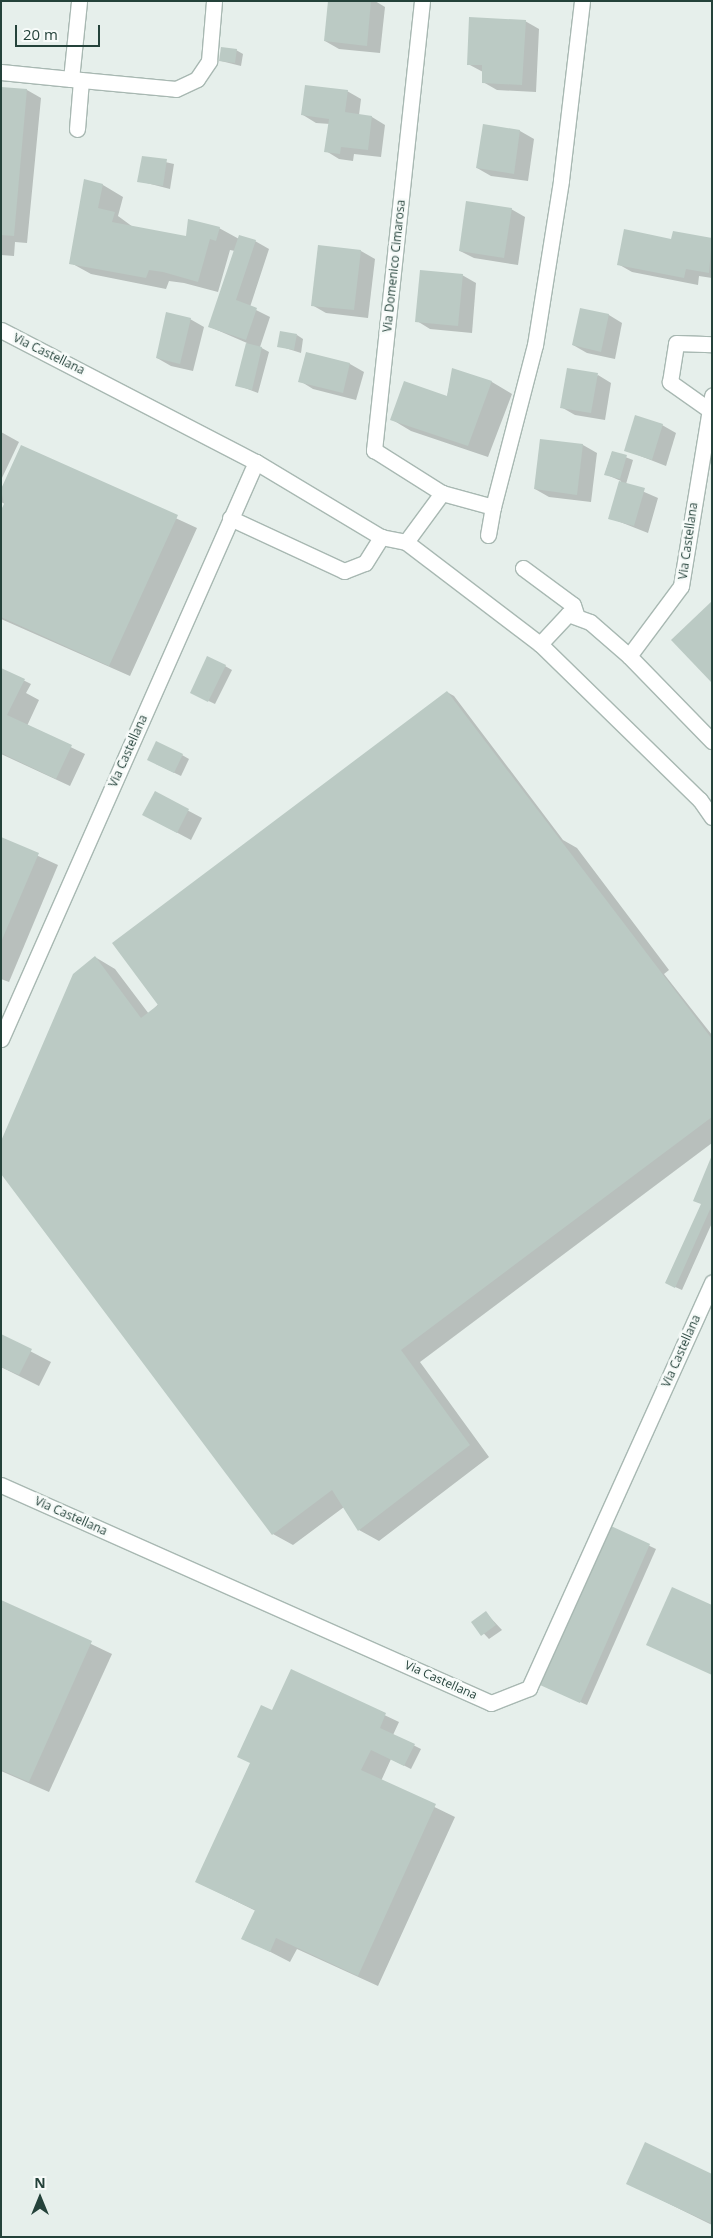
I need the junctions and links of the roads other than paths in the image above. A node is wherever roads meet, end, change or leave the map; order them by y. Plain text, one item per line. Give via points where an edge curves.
1 (79, 1) edge
2 (214, 1) edge
3 (422, 1) edge
4 (582, 1) edge
5 (1, 72) edge
6 (76, 79) junction
7 (77, 129) dead end
8 (1, 330) edge
9 (712, 344) edge
10 (710, 403) edge
11 (256, 462) junction
12 (442, 493) junction
13 (493, 507) junction
14 (230, 518) junction
15 (488, 535) dead end
16 (381, 537) junction
17 (406, 542) junction
18 (523, 568) dead end
19 (576, 614) junction
20 (540, 644) junction
21 (629, 656) junction
22 (712, 741) edge
23 (706, 803) edge
24 (712, 817) edge
25 (1, 1039) edge
26 (712, 1282) edge
27 (1, 1485) edge

1 - 6 street
2 - 6 street via 209,61 197,79 176,89
3 - 12 street, Via Domenico Cimarosa via 374,450
4 - 13 street via 561,180 535,346
5 - 6 street
6 - 7 street
8 - 11 street, Via Castellana
9 - 10 street, Via Castellana via 676,343 670,382
10 - 21 street, Via Castellana via 682,586
11 - 14 street, Via Castellana
11 - 16 street, Via Castellana
12 - 13 street, Via Domenico Cimarosa
12 - 17 street
13 - 15 street
14 - 16 street via 344,571 365,563
14 - 25 street, Via Castellana
16 - 17 street, Via Castellana
17 - 20 street, Via Castellana
18 - 19 street via 573,605
19 - 20 street via 568,614
19 - 21 street
20 - 23 street, Via Castellana
21 - 22 street
23 - 24 street, Via Castellana
26 - 27 street, Via Castellana via 529,1688 491,1703

